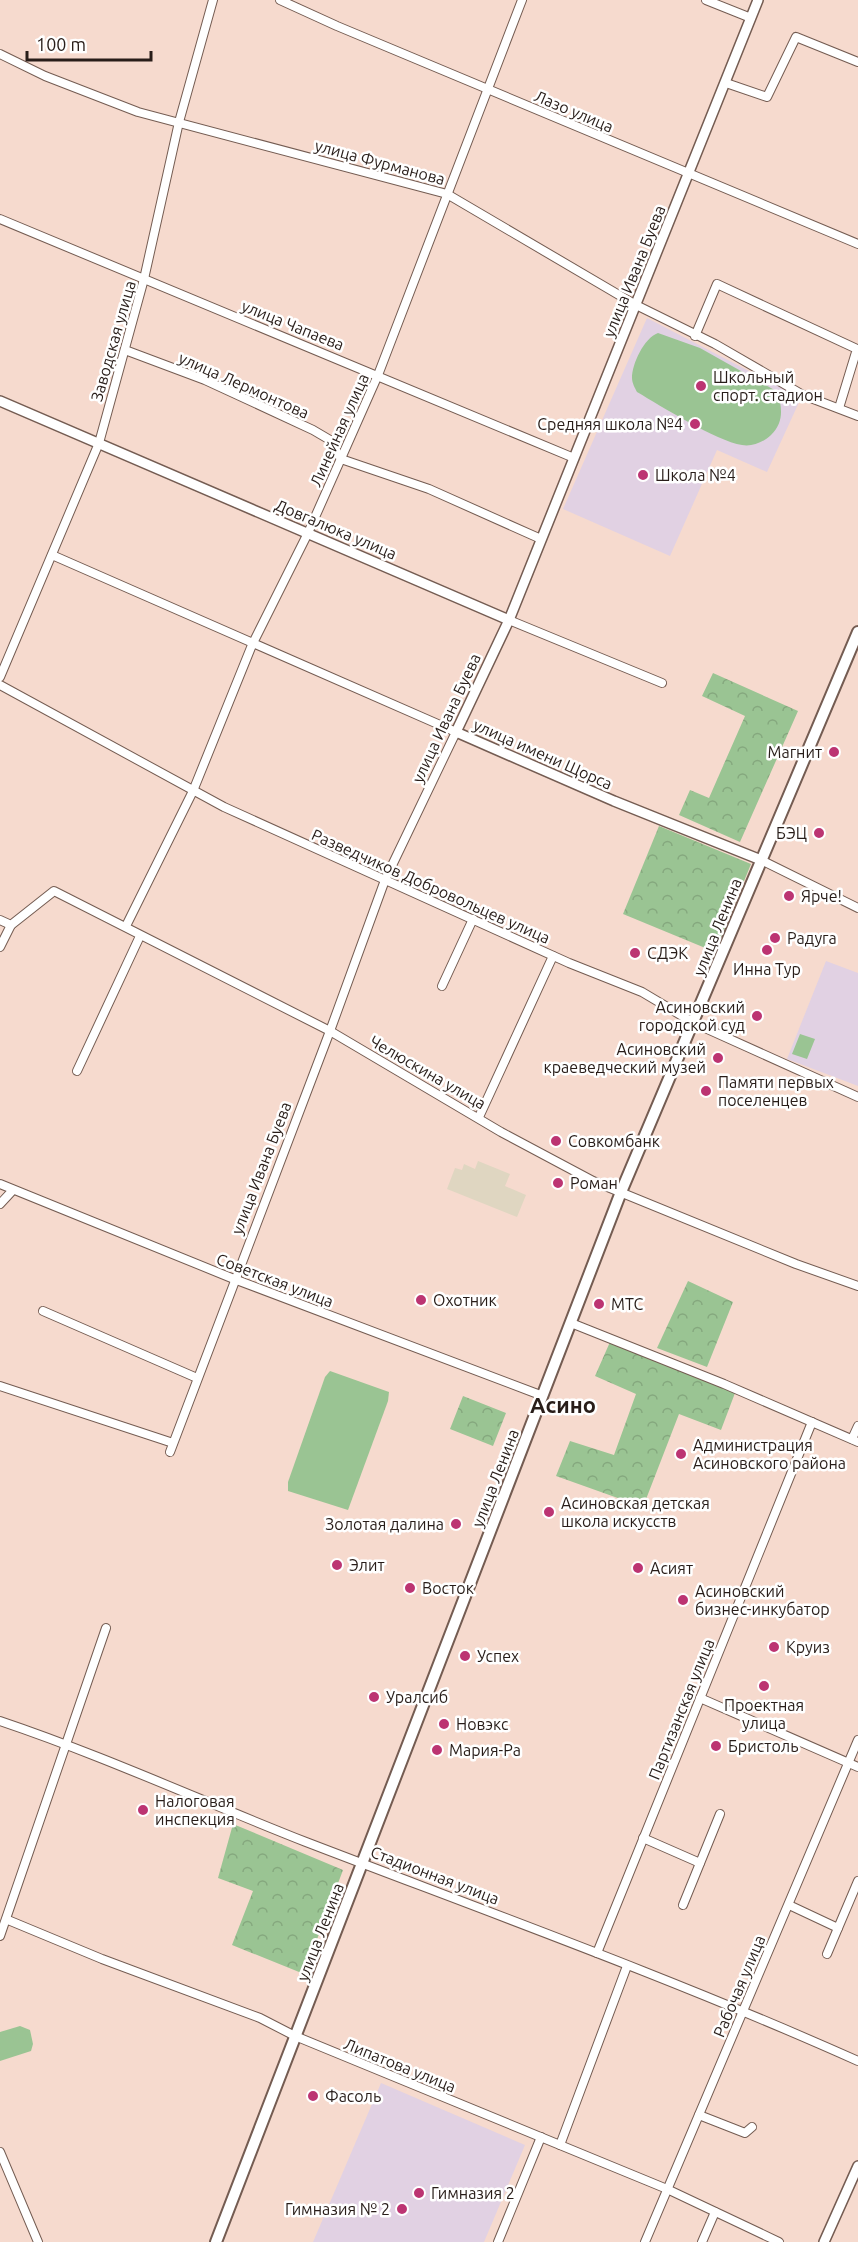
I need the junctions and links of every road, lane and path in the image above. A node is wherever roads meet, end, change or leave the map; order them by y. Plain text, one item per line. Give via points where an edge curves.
1 (213, 0) edge
2 (280, 0) edge
3 (522, 0) edge
4 (706, 0) edge
5 (758, 0) edge
6 (751, 18) junction
7 (0, 54) edge
8 (858, 62) edge
9 (726, 83) junction
10 (487, 89) junction
11 (179, 122) junction
12 (689, 175) junction
13 (447, 194) junction
14 (0, 219) edge
15 (858, 244) edge
16 (144, 279) junction
17 (636, 304) junction
18 (695, 336) junction
19 (125, 350) junction
20 (378, 375) junction
21 (0, 401) edge
22 (839, 408) junction
23 (858, 416) edge
24 (99, 443) junction
25 (574, 458) junction
26 (341, 459) junction
27 (308, 533) junction
28 (542, 539) junction
29 (51, 555) junction
30 (509, 620) junction
31 (858, 632) edge
32 (252, 645) junction
33 (0, 677) edge
34 (662, 683) dead end
35 (0, 685) edge
36 (456, 732) junction
37 (193, 791) junction
38 (760, 860) junction
39 (385, 880) junction
40 (858, 908) edge
41 (0, 920) edge
42 (473, 920) junction
43 (11, 925) junction
44 (126, 926) junction
45 (140, 936) junction
46 (0, 947) edge
47 (553, 956) junction
48 (442, 986) dead end
49 (694, 1023) junction
50 (330, 1031) junction
51 (77, 1071) dead end
52 (858, 1097) edge
53 (479, 1117) junction
54 (0, 1184) edge
55 (13, 1190) junction
56 (621, 1192) junction
57 (0, 1204) edge
58 (234, 1279) junction
59 (858, 1286) edge
60 (43, 1311) dead end
61 (571, 1323) junction
62 (197, 1378) junction
63 (0, 1386) edge
64 (543, 1396) junction
65 (812, 1422) junction
66 (858, 1426) edge
67 (855, 1440) edge
68 (173, 1443) junction
69 (170, 1452) dead end
70 (106, 1628) dead end
71 (700, 1698) junction
72 (0, 1721) edge
73 (858, 1740) edge
74 (67, 1743) junction
75 (848, 1763) junction
76 (858, 1767) edge
77 (720, 1814) dead end
78 (643, 1838) junction
79 (363, 1862) junction
80 (700, 1863) junction
81 (858, 1881) edge
82 (683, 1905) dead end
83 (789, 1905) junction
84 (8, 1920) junction
85 (838, 1928) junction
86 (0, 1936) edge
87 (597, 1953) junction
88 (827, 1954) dead end
89 (627, 1966) junction
90 (744, 2010) junction
91 (295, 2036) junction
92 (858, 2061) edge
93 (699, 2115) junction
94 (752, 2127) dead end
95 (542, 2137) junction
96 (560, 2145) junction
97 (0, 2152) edge
98 (858, 2166) edge
99 (667, 2189) junction
100 (715, 2212) junction
101 (38, 2242) edge
102 (216, 2242) edge
103 (498, 2242) edge
104 (645, 2242) edge
105 (702, 2242) edge
106 (779, 2242) edge
107 (825, 2242) edge

1 - 11 street, Заводская улица
2 - 10 street, Лазо улица
3 - 10 street, Линейная улица
4 - 6 street
5 - 6 street, улица Ивана Буева
6 - 9 street, улица Ивана Буева
7 - 11 street, улица Фурманова via 102,100
8 - 9 street via 796,37 767,97
9 - 12 street, улица Ивана Буева
10 - 12 street, Лазо улица
10 - 13 street, Линейная улица
11 - 13 street, улица Фурманова
11 - 16 street, Заводская улица
12 - 15 street, Лазо улица
12 - 17 street, улица Ивана Буева
13 - 17 street, улица Фурманова
13 - 20 street, Линейная улица
14 - 16 street, улица Чапаева
16 - 19 street, Заводская улица
16 - 20 street, улица Чапаева
17 - 18 street, улица Фурманова
17 - 25 street, улица Ивана Буева
18 - 22 street, улица Фурманова via 803,395
18 - 22 street via 717,284 858,349
19 - 24 street, Заводская улица
19 - 26 street, улица Лермонтова via 205,380 313,430 330,440
20 - 25 street, улица Чапаева
20 - 26 street, Линейная улица
21 - 24 street, Довгалюка улица
22 - 23 street, улица Фурманова
24 - 27 street, Довгалюка улица
24 - 29 street, Заводская улица
25 - 28 street, улица Ивана Буева
26 - 27 street, Линейная улица
26 - 28 street via 429,489
27 - 30 street, Довгалюка улица
27 - 32 street, Линейная улица
28 - 30 street, улица Ивана Буева
29 - 32 street, улица имени Щорса
29 - 33 street, Заводская улица
30 - 34 street, Довгалюка улица
30 - 36 street, улица Ивана Буева
31 - 38 main road, улица Ленина
32 - 36 street, улица имени Щорса
32 - 37 street, Линейная улица
35 - 37 street, Разведчиков Добровольцев улица
36 - 38 street, улица имени Щорса
36 - 39 street, улица Ивана Буева
37 - 39 street, Разведчиков Добровольцев улица
37 - 44 street, Линейная улица
38 - 40 street, улица имени Щорса
38 - 49 main road, улица Ленина
39 - 42 street, Разведчиков Добровольцев улица
39 - 50 street, улица Ивана Буева
41 - 43 street
42 - 47 street, Разведчиков Добровольцев улица
42 - 48 street
43 - 44 street, Челюскина улица via 54,891
43 - 46 street
44 - 45 street, Челюскина улица
45 - 50 street, Челюскина улица
45 - 51 street
47 - 49 street, Разведчиков Добровольцев улица via 642,992
47 - 53 street
49 - 52 street, Разведчиков Добровольцев улица
49 - 56 main road, улица Ленина
50 - 53 street, Челюскина улица
50 - 58 street, улица Ивана Буева
53 - 56 street, Челюскина улица via 583,1176
54 - 55 street, Советская улица
55 - 57 street
55 - 58 street, Советская улица
56 - 59 street, Челюскина улица
56 - 61 main road, улица Ленина
58 - 62 street, улица Ивана Буева
58 - 64 street, Советская улица
60 - 62 street
61 - 64 main road, улица Ленина
61 - 65 street
62 - 68 street, улица Ивана Буева
63 - 68 street
64 - 79 main road, улица Ленина
65 - 67 street
65 - 71 street, Партизанская улица
66 - 67 street
68 - 69 street, улица Ивана Буева
70 - 74 street
71 - 75 street
71 - 78 street, Партизанская улица
72 - 74 street, Стадионная улица
73 - 75 street, Рабочая улица
74 - 79 street, Стадионная улица via 196,1799
74 - 84 street
75 - 76 street
75 - 83 street, Рабочая улица
77 - 80 street
78 - 80 street
78 - 87 street, Партизанская улица
79 - 87 street, Стадионная улица
79 - 91 main road, улица Ленина
80 - 82 street
81 - 85 street
83 - 85 street
83 - 90 street, Рабочая улица
84 - 86 street
84 - 91 street, Липатова улица via 260,2018
85 - 88 street
87 - 89 street, Стадионная улица
89 - 90 street, Стадионная улица
89 - 96 street
90 - 92 street, Стадионная улица
90 - 93 street, Рабочая улица
91 - 95 street, Липатова улица
91 - 102 main road, улица Ленина
93 - 94 street via 745,2133
93 - 99 street, Рабочая улица
95 - 96 street, Липатова улица
95 - 103 street
96 - 99 street, Липатова улица
97 - 101 street
98 - 107 street
99 - 100 street, Липатова улица
99 - 104 street, Рабочая улица
100 - 105 street
100 - 106 street, Липатова улица

